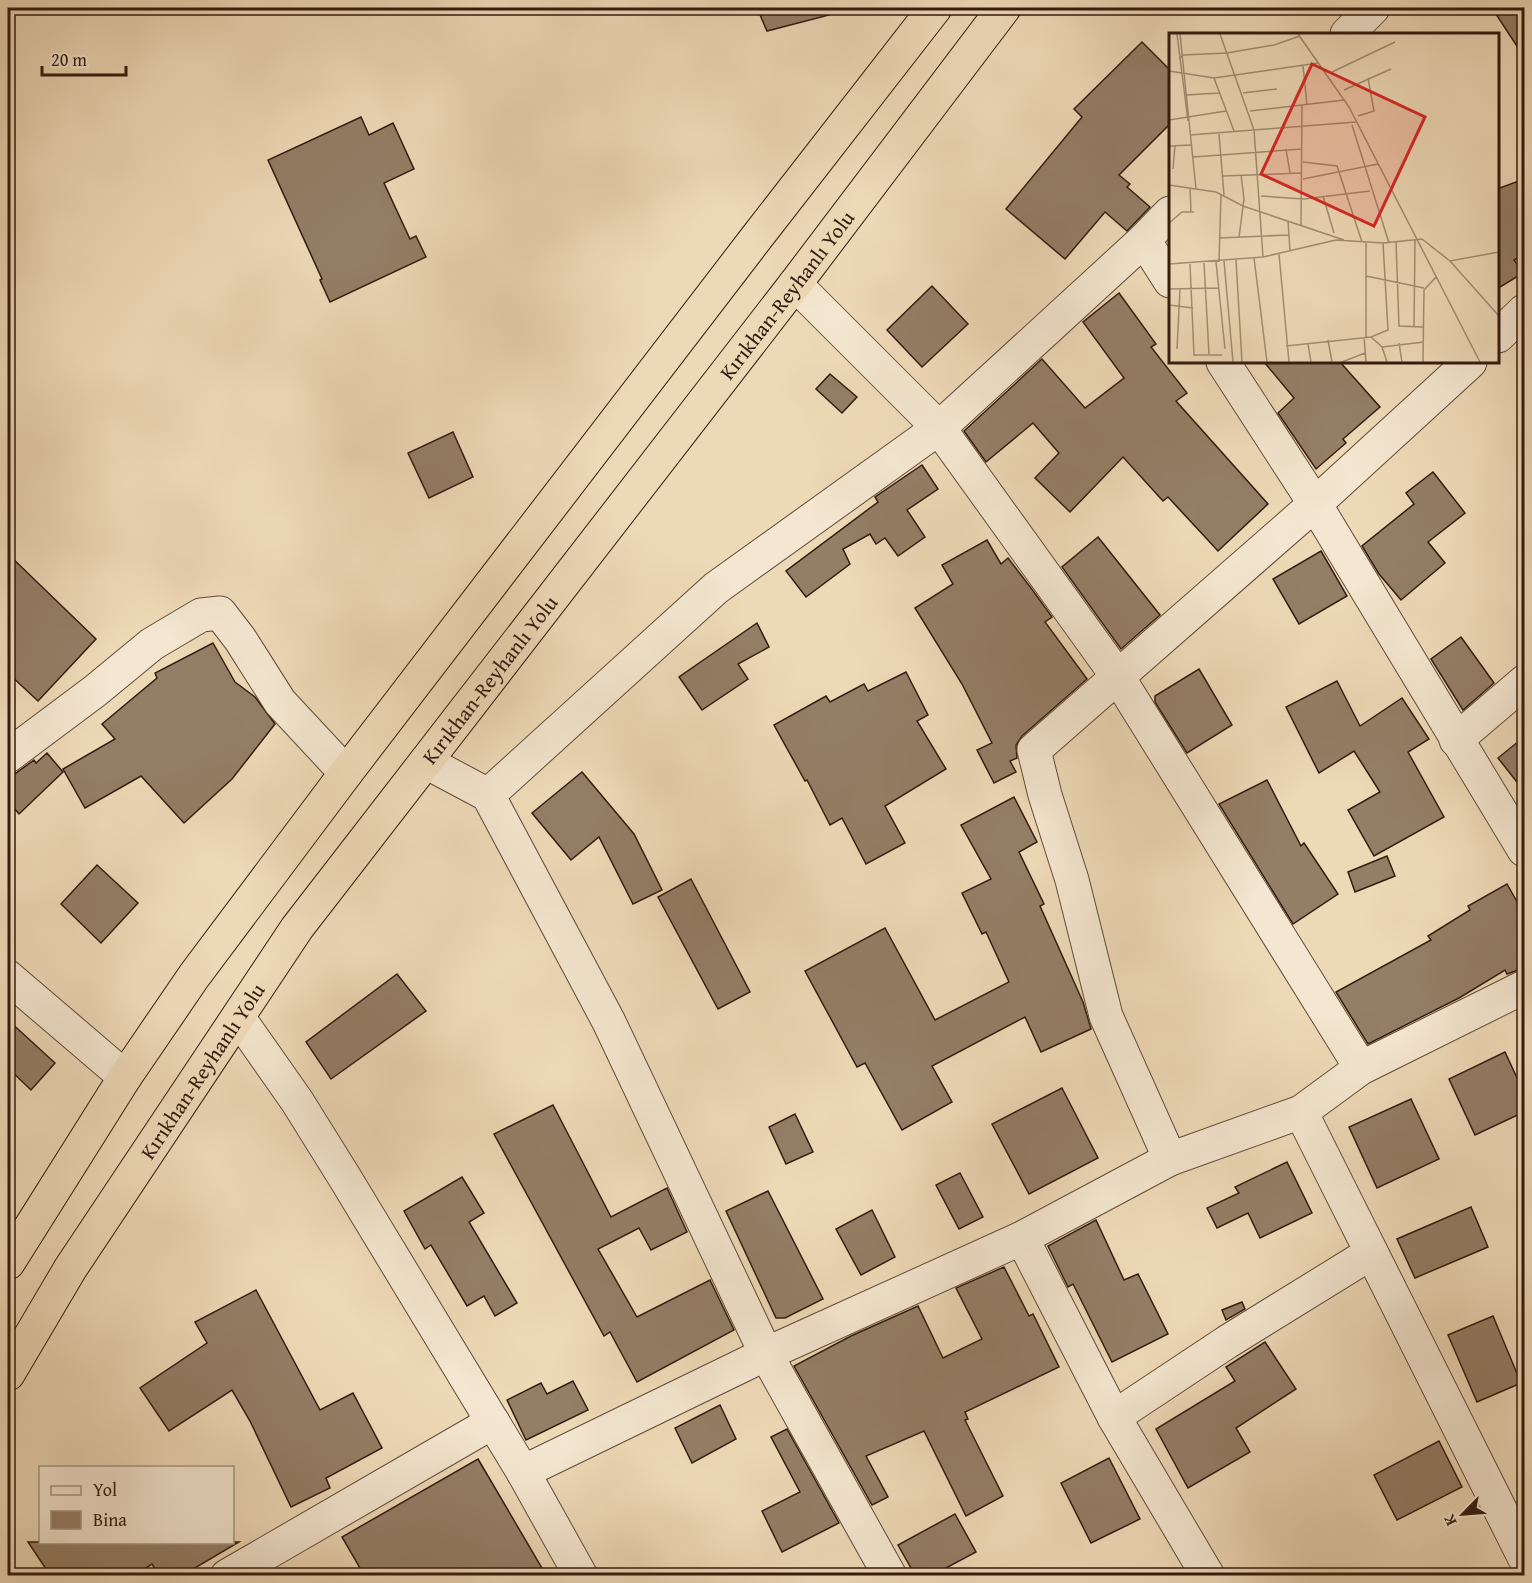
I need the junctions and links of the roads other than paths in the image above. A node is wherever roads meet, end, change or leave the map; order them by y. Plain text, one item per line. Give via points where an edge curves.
1 (935, 8) edge
2 (1004, 8) edge
3 (1373, 8) edge
4 (1348, 33) edge
5 (1169, 214) edge
6 (1144, 240) junction
7 (1169, 279) edge
8 (795, 284) junction
9 (1524, 311) edge
10 (1499, 334) edge
11 (1224, 363) edge
12 (1469, 363) edge
13 (939, 428) junction
14 (1315, 504) junction
15 (1118, 678) junction
16 (1524, 682) edge
17 (1456, 740) junction
18 (8, 756) edge
19 (426, 762) junction
20 (346, 773) junction
21 (488, 795) junction
22 (1524, 850) edge
23 (8, 977) edge
24 (1524, 987) edge
25 (238, 1017) junction
26 (1361, 1068) junction
27 (125, 1077) junction
28 (1301, 1112) junction
29 (1170, 1160) junction
30 (1022, 1238) junction
31 (1371, 1253) junction
32 (8, 1263) edge
33 (766, 1354) junction
34 (8, 1374) edge
35 (1114, 1417) junction
36 (493, 1422) junction
37 (523, 1472) junction
38 (1524, 1557) edge
39 (227, 1575) edge
40 (581, 1575) edge
41 (890, 1575) edge
42 (1208, 1575) edge

1 - 20 highway
2 - 8 highway, Kırıkhan-Reyhanlı Yolu
3 - 4 street
5 - 6 street
6 - 7 street
6 - 13 street
8 - 13 street
8 - 19 highway, Kırıkhan-Reyhanlı Yolu
9 - 10 street
11 - 14 street
12 - 14 street
13 - 15 street
13 - 21 street via 716,588
14 - 15 street
14 - 17 street
15 - 26 street
15 - 29 street via 1034,750 1106,1016
16 - 17 street
17 - 22 street
18 - 20 street via 152,644 201,615 220,613 280,702
19 - 21 street
19 - 25 highway, Kırıkhan-Reyhanlı Yolu via 297,928
20 - 27 highway via 194,976
21 - 33 street via 609,1022
23 - 27 street
24 - 26 street
25 - 34 highway, Kırıkhan-Reyhanlı Yolu via 70,1269
25 - 36 street via 309,1120
26 - 28 street
27 - 32 highway
28 - 29 street
28 - 31 street
29 - 30 street
30 - 33 street
30 - 35 street
31 - 35 street
31 - 38 street
33 - 37 street
33 - 41 street
35 - 42 street
36 - 37 street
36 - 39 street
37 - 40 street

